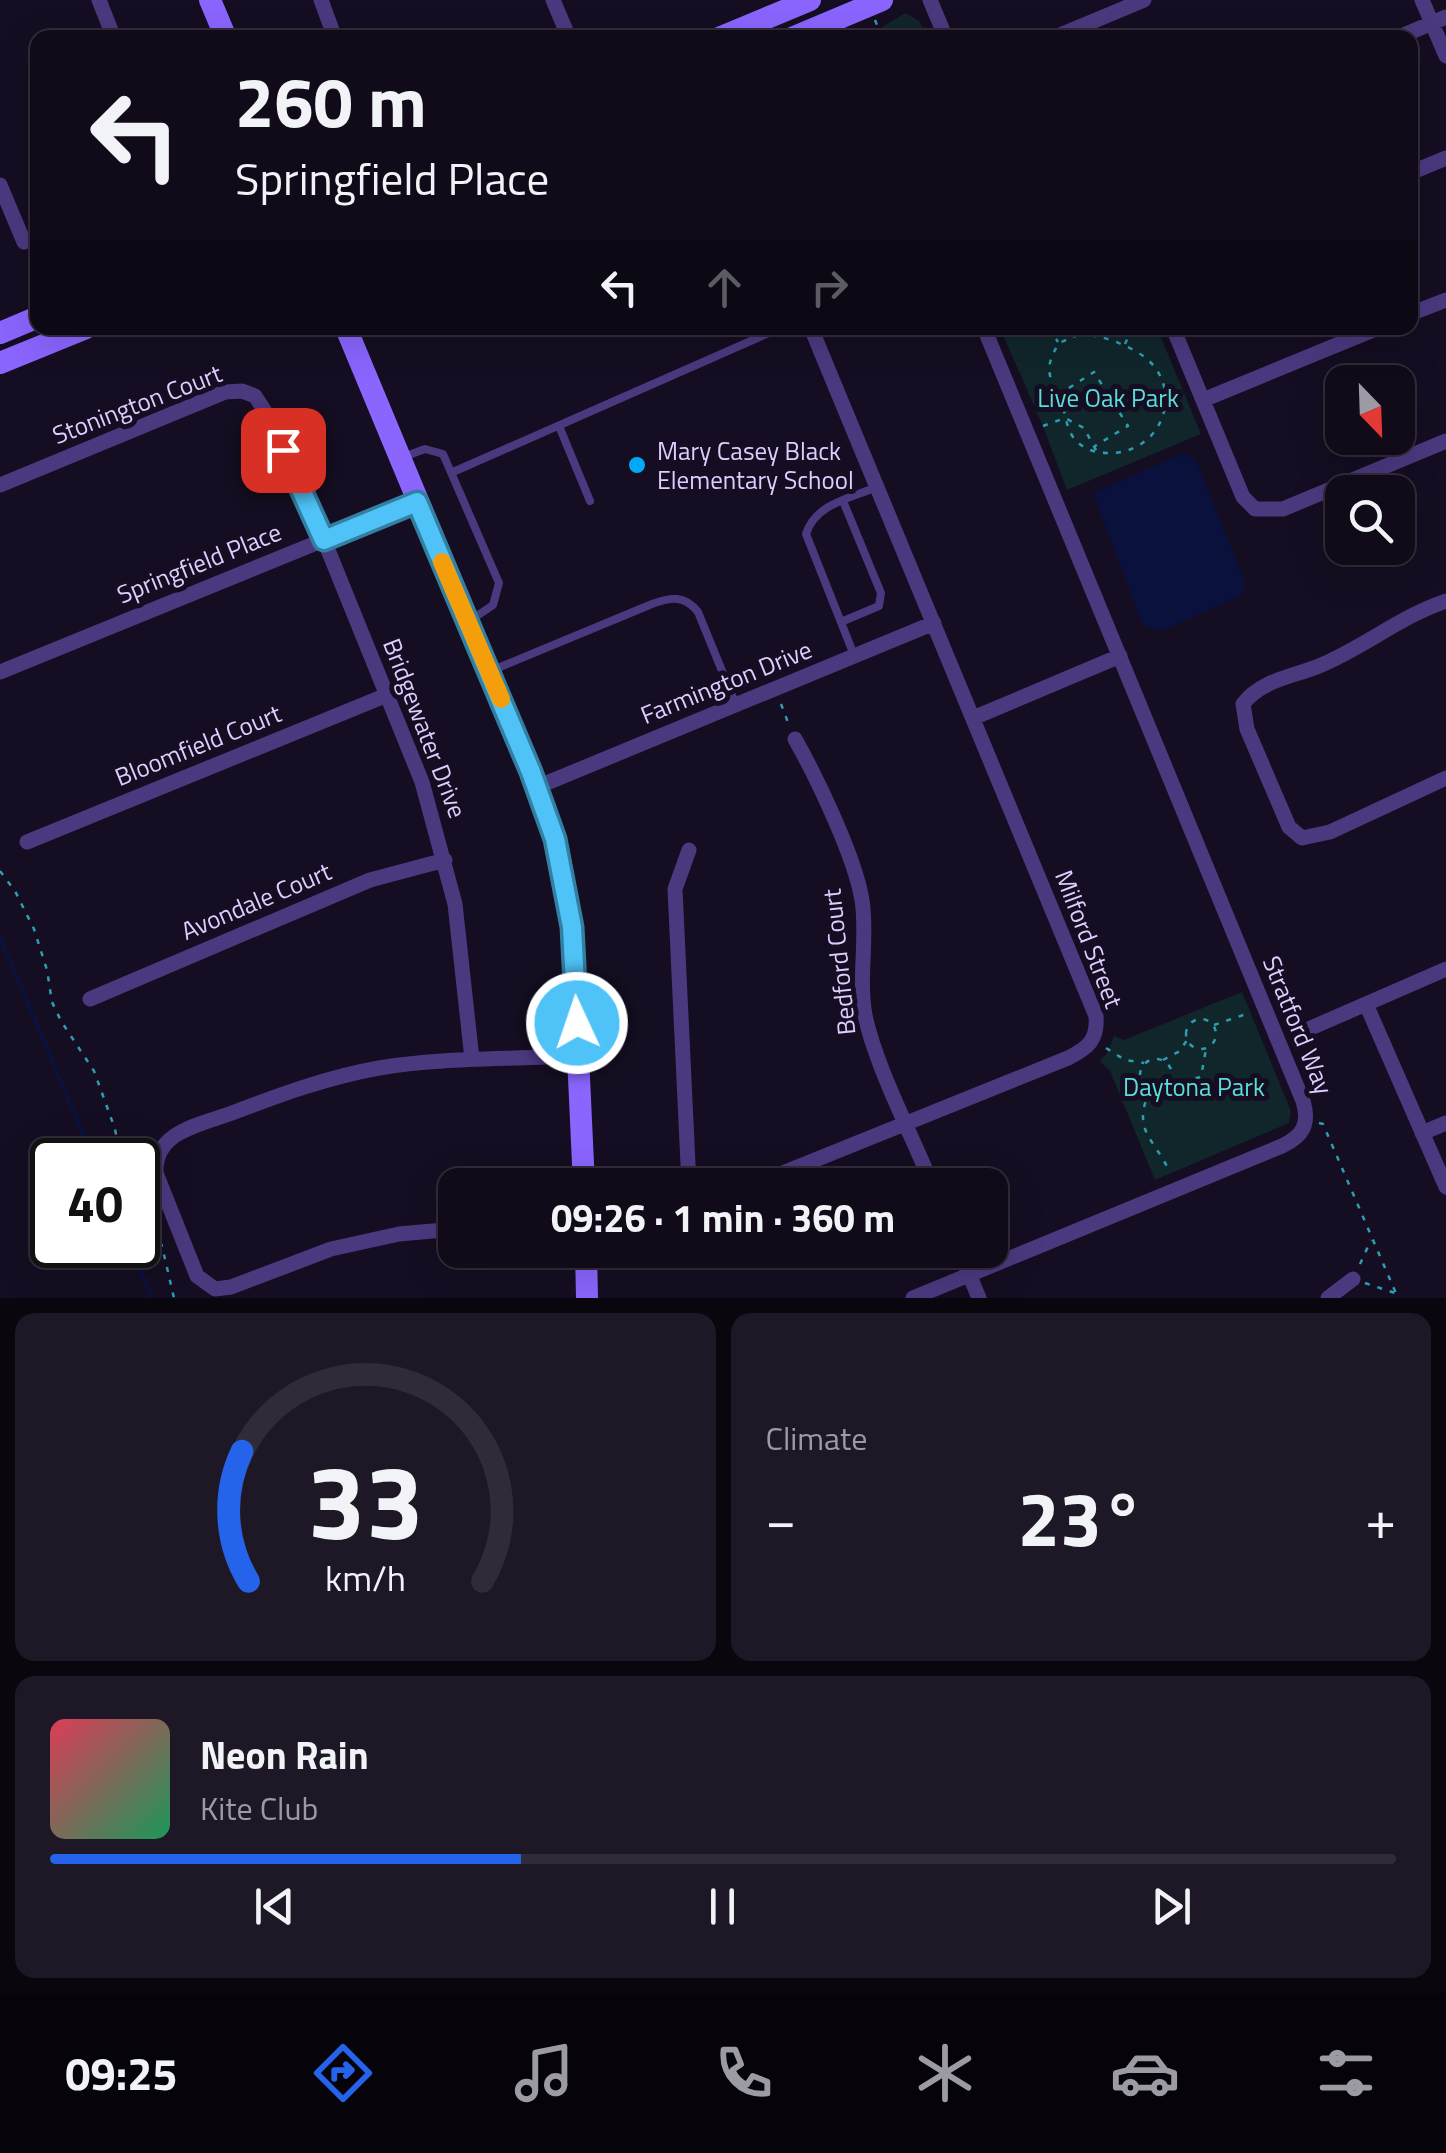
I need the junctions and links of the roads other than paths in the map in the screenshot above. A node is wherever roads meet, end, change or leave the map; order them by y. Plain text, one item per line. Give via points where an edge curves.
1 (99, 0) edge
2 (210, 0) edge
3 (321, 0) edge
4 (553, 0) edge
5 (810, 0) edge
6 (882, 0) edge
7 (930, 0) edge
8 (1144, 0) edge
9 (1422, 0) edge
10 (1439, 20) edge
11 (111, 30) edge
12 (223, 30) edge
13 (332, 30) edge
14 (566, 30) edge
15 (737, 30) edge
16 (811, 30) edge
17 (943, 30) edge
18 (1072, 30) edge
19 (1416, 30) edge
20 (1446, 56) edge
21 (1446, 158) edge
22 (1418, 170) edge
23 (0, 185) edge
24 (24, 242) dead end
25 (1446, 300) edge
26 (1418, 311) edge
27 (30, 320) edge
28 (0, 333) edge
29 (68, 335) edge
30 (349, 335) edge
31 (764, 335) edge
32 (814, 335) edge
33 (987, 335) edge
34 (1176, 335) edge
35 (1361, 335) edge
36 (0, 362) edge
37 (1203, 400) junction
38 (559, 426) junction
39 (1446, 441) edge
40 (400, 459) junction
41 (453, 472) junction
42 (0, 486) edge
43 (877, 487) junction
44 (590, 501) dead end
45 (842, 501) junction
46 (417, 502) junction
47 (324, 540) junction
48 (1446, 601) edge
49 (466, 621) junction
50 (841, 622) junction
51 (934, 624) junction
52 (855, 656) junction
53 (1120, 656) junction
54 (0, 672) edge
55 (489, 672) junction
56 (387, 695) junction
57 (736, 706) junction
58 (973, 718) junction
59 (795, 738) road end
60 (1446, 778) edge
61 (536, 787) junction
62 (28, 842) dead end
63 (688, 850) dead end
64 (445, 860) junction
65 (1446, 969) edge
66 (90, 999) dead end
67 (1366, 1004) junction
68 (1304, 1030) dead end
69 (578, 1055) junction
70 (472, 1059) junction
71 (1446, 1123) edge
72 (908, 1125) junction
73 (1422, 1133) junction
74 (583, 1168) edge
75 (689, 1168) edge
76 (797, 1168) edge
77 (925, 1168) edge
78 (1446, 1187) edge
79 (438, 1230) edge
80 (586, 1268) edge
81 (966, 1268) edge
82 (969, 1276) junction
83 (1353, 1279) road end
84 (587, 1298) edge
85 (912, 1298) edge
86 (979, 1298) edge
87 (1328, 1298) edge

1 - 11 street
2 - 12 street
3 - 13 street
4 - 14 street
5 - 15 street
6 - 16 street
7 - 17 street
8 - 18 street
9 - 10 street
10 - 19 street
10 - 20 street
21 - 22 street
23 - 24 street
25 - 26 street
27 - 28 street
29 - 36 street
30 - 40 street
31 - 38 lane
32 - 43 street, Milford Street
33 - 53 street, Stratford Way
34 - 37 street
35 - 37 street
37 - 39 street via 1243,497 1255,508 1283,509
38 - 41 lane
38 - 44 lane
40 - 41 lane via 433,450
40 - 46 street
41 - 49 lane via 499,583 493,605
42 - 47 street, Stonington Court via 225,392 242,391 256,396 270,419
43 - 45 lane
43 - 51 street, Milford Street
45 - 50 lane via 811,518 806,534
45 - 50 lane via 881,593 880,606
46 - 47 street, Springfield Place
46 - 49 street
47 - 54 street, Springfield Place
47 - 56 street, Bridgewater Drive
48 - 60 street via 1351,652 1256,689 1243,704 1247,729 1289,826 1302,838 1330,832
49 - 55 street
50 - 52 lane
51 - 52 street, Farmington Drive
51 - 58 street, Milford Street
52 - 57 street, Farmington Drive
53 - 58 street
53 - 82 street, Stratford Way via 1307,1120 1292,1141
55 - 57 lane via 678,598 698,612
55 - 61 street
56 - 62 street, Bloomfield Court
56 - 64 street, Bridgewater Drive
57 - 61 street, Farmington Drive
58 - 72 street, Milford Street via 1096,1016 1094,1040 1068,1058
59 - 72 street, Bedford Court via 862,899 864,1012
61 - 69 street via 566,882
63 - 75 street via 676,889
64 - 66 street, Avondale Court via 370,880
64 - 70 street, Bridgewater Drive via 466,976
65 - 67 street
67 - 68 street
67 - 73 street
69 - 70 street
69 - 74 street
70 - 79 street via 378,1068 294,1090 165,1140 155,1156 198,1276 215,1289 331,1248
71 - 73 street
72 - 76 street, Milford Street
72 - 77 street, Bedford Court
73 - 78 street
80 - 84 street
81 - 82 street
82 - 85 street, Stratford Way
82 - 86 street
83 - 87 street

